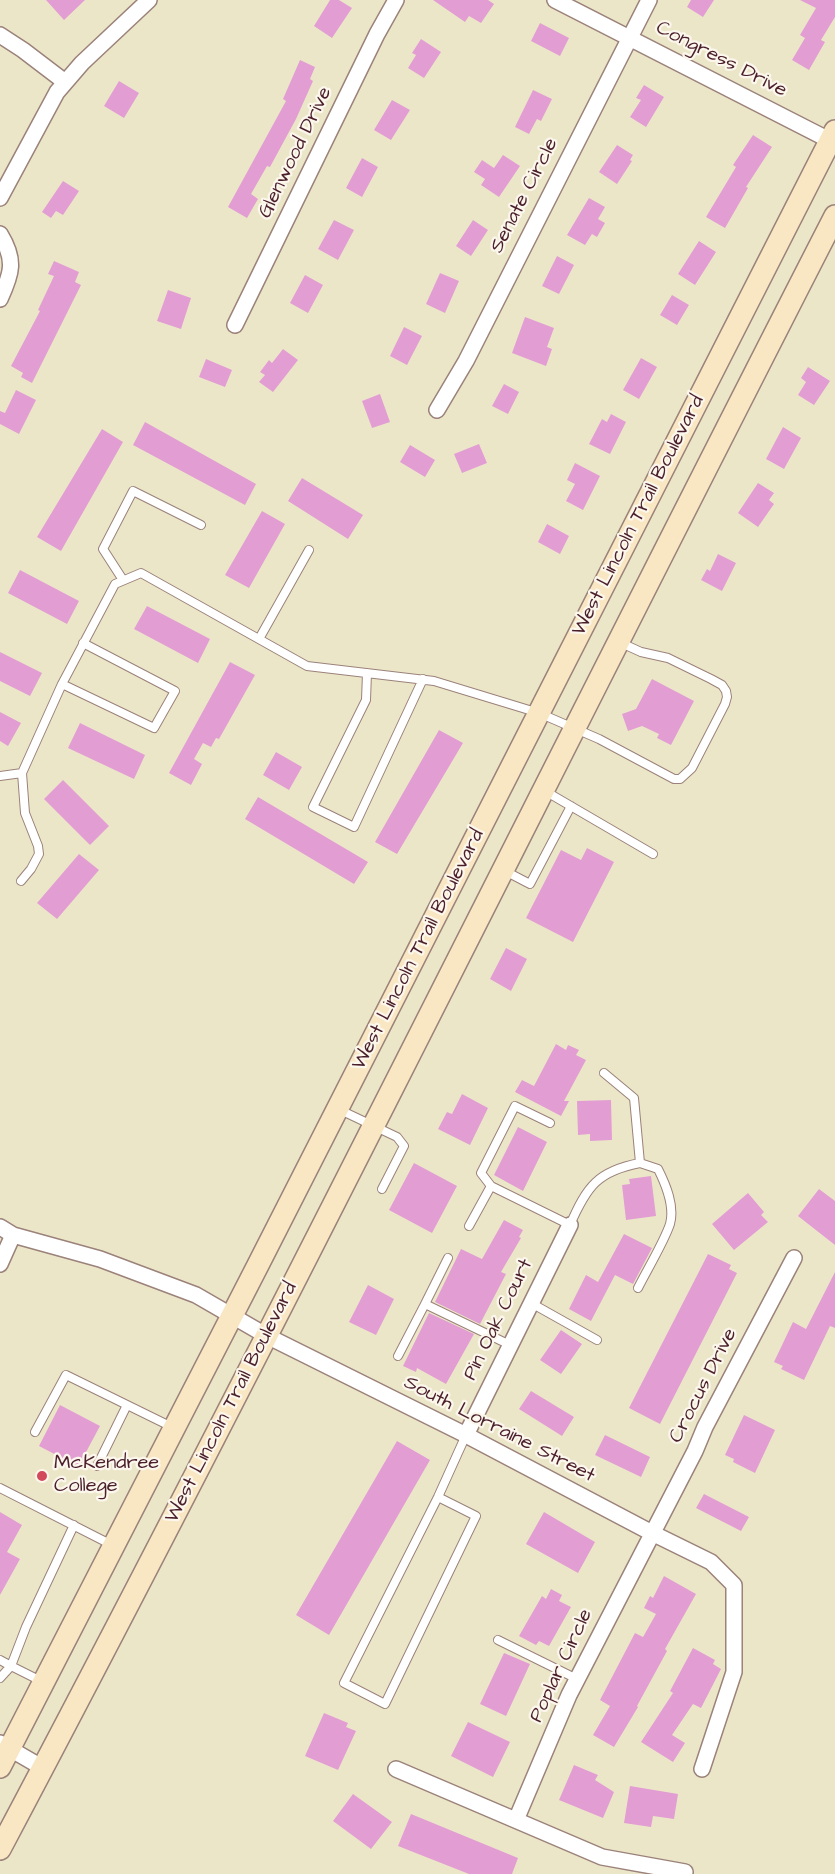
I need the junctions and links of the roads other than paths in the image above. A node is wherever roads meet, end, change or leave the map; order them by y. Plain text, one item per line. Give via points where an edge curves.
1 (149, 0) edge
2 (396, 0) edge
3 (555, 0) edge
4 (648, 0) edge
5 (0, 35) edge
6 (630, 38) junction
7 (65, 82) junction
8 (834, 138) edge
9 (0, 198) edge
10 (835, 216) edge
11 (0, 234) edge
12 (0, 299) edge
13 (235, 325) dead end
14 (437, 410) dead end
15 (201, 525) dead end
16 (309, 550) dead end
17 (123, 580) junction
18 (258, 639) junction
19 (617, 641) junction
20 (83, 643) junction
21 (367, 673) junction
22 (423, 679) junction
23 (62, 684) junction
24 (539, 713) junction
25 (574, 729) junction
26 (22, 773) junction
27 (0, 776) edge
28 (544, 790) junction
29 (571, 806) junction
30 (653, 854) dead end
31 (503, 870) junction
32 (21, 882) dead end
33 (604, 1073) dead end
34 (337, 1109) junction
35 (550, 1123) dead end
36 (373, 1126) junction
37 (640, 1163) junction
38 (490, 1186) junction
39 (382, 1190) dead end
40 (570, 1225) junction
41 (469, 1226) dead end
42 (0, 1227) edge
43 (13, 1235) junction
44 (448, 1257) dead end
45 (794, 1258) dead end
46 (0, 1264) edge
47 (638, 1288) dead end
48 (531, 1303) junction
49 (425, 1304) junction
50 (232, 1315) junction
51 (267, 1336) junction
52 (597, 1340) dead end
53 (510, 1345) junction
54 (398, 1356) dead end
55 (127, 1405) junction
56 (174, 1428) junction
57 (35, 1432) dead end
58 (466, 1435) junction
59 (97, 1466) dead end
60 (0, 1488) edge
61 (438, 1497) junction
62 (74, 1525) junction
63 (652, 1533) junction
64 (113, 1545) junction
65 (498, 1640) dead end
66 (0, 1660) edge
67 (11, 1666) junction
68 (0, 1678) edge
69 (577, 1679) junction
70 (43, 1682) junction
71 (3, 1752) edge
72 (43, 1768) junction
73 (396, 1769) dead end
74 (702, 1769) dead end
75 (516, 1820) junction
76 (0, 1849) edge
77 (685, 1872) dead end

1 - 7 street
2 - 13 street, Glenwood Drive
3 - 6 street, Congress Drive
4 - 6 street, Senate Circle
5 - 7 street
6 - 8 street, Congress Drive
6 - 14 street, Senate Circle via 466,361
7 - 9 street
8 - 24 main road, West Lincoln Trail Boulevard
10 - 19 main road, West Lincoln Trail Boulevard
11 - 12 street via 11,264
15 - 17 lane via 132,491 103,549
16 - 18 lane
17 - 18 lane via 141,573
17 - 20 lane via 115,584
18 - 21 lane via 307,666
19 - 25 main road, West Lincoln Trail Boulevard
19 - 25 lane via 640,652 668,658 722,685 727,697 725,705 692,768 680,779
20 - 23 lane
20 - 23 lane via 175,691 154,728
21 - 22 lane
21 - 22 lane via 366,700 313,807 354,827
22 - 24 lane
23 - 26 lane
24 - 25 lane
24 - 34 main road, West Lincoln Trail Boulevard
25 - 28 main road, West Lincoln Trail Boulevard
26 - 27 lane
26 - 32 lane via 24,813 39,854
28 - 29 lane
28 - 31 main road, West Lincoln Trail Boulevard
29 - 30 lane
29 - 31 lane via 530,884
31 - 36 main road, West Lincoln Trail Boulevard
33 - 37 lane via 634,1098
34 - 36 lane
34 - 50 main road, West Lincoln Trail Boulevard
35 - 38 lane via 515,1106 481,1173
36 - 39 lane via 398,1137 404,1146
36 - 51 main road, West Lincoln Trail Boulevard
37 - 40 lane via 606,1173 592,1184
37 - 47 lane via 658,1169 666,1187 670,1223
38 - 40 lane
38 - 41 lane
40 - 48 street, Pin Oak Court
42 - 43 street, South Lorraine Street
43 - 46 street
43 - 50 street, South Lorraine Street via 140,1273 196,1295
44 - 49 lane
45 - 63 street, Crocus Drive
48 - 52 lane
48 - 53 street, Pin Oak Court
49 - 53 lane
49 - 54 lane
50 - 51 street, South Lorraine Street
50 - 56 main road, West Lincoln Trail Boulevard
51 - 58 street, South Lorraine Street
51 - 72 main road, West Lincoln Trail Boulevard
53 - 58 street, Pin Oak Court
55 - 56 lane
55 - 57 lane via 66,1375
55 - 59 lane
56 - 64 main road, West Lincoln Trail Boulevard
58 - 61 lane
58 - 63 street, South Lorraine Street
60 - 62 lane
61 - 61 lane via 344,1683 385,1704 476,1516
62 - 64 lane
62 - 67 lane
63 - 69 street, Poplar Circle
63 - 74 street, South Lorraine Street via 711,1562 734,1585 734,1672
64 - 70 main road, West Lincoln Trail Boulevard
65 - 69 lane
66 - 67 lane
67 - 68 lane
67 - 70 lane
69 - 75 street, Poplar Circle
70 - 71 main road, West Lincoln Trail Boulevard
71 - 72 street
72 - 76 main road, West Lincoln Trail Boulevard
73 - 75 street
75 - 77 street via 602,1857

